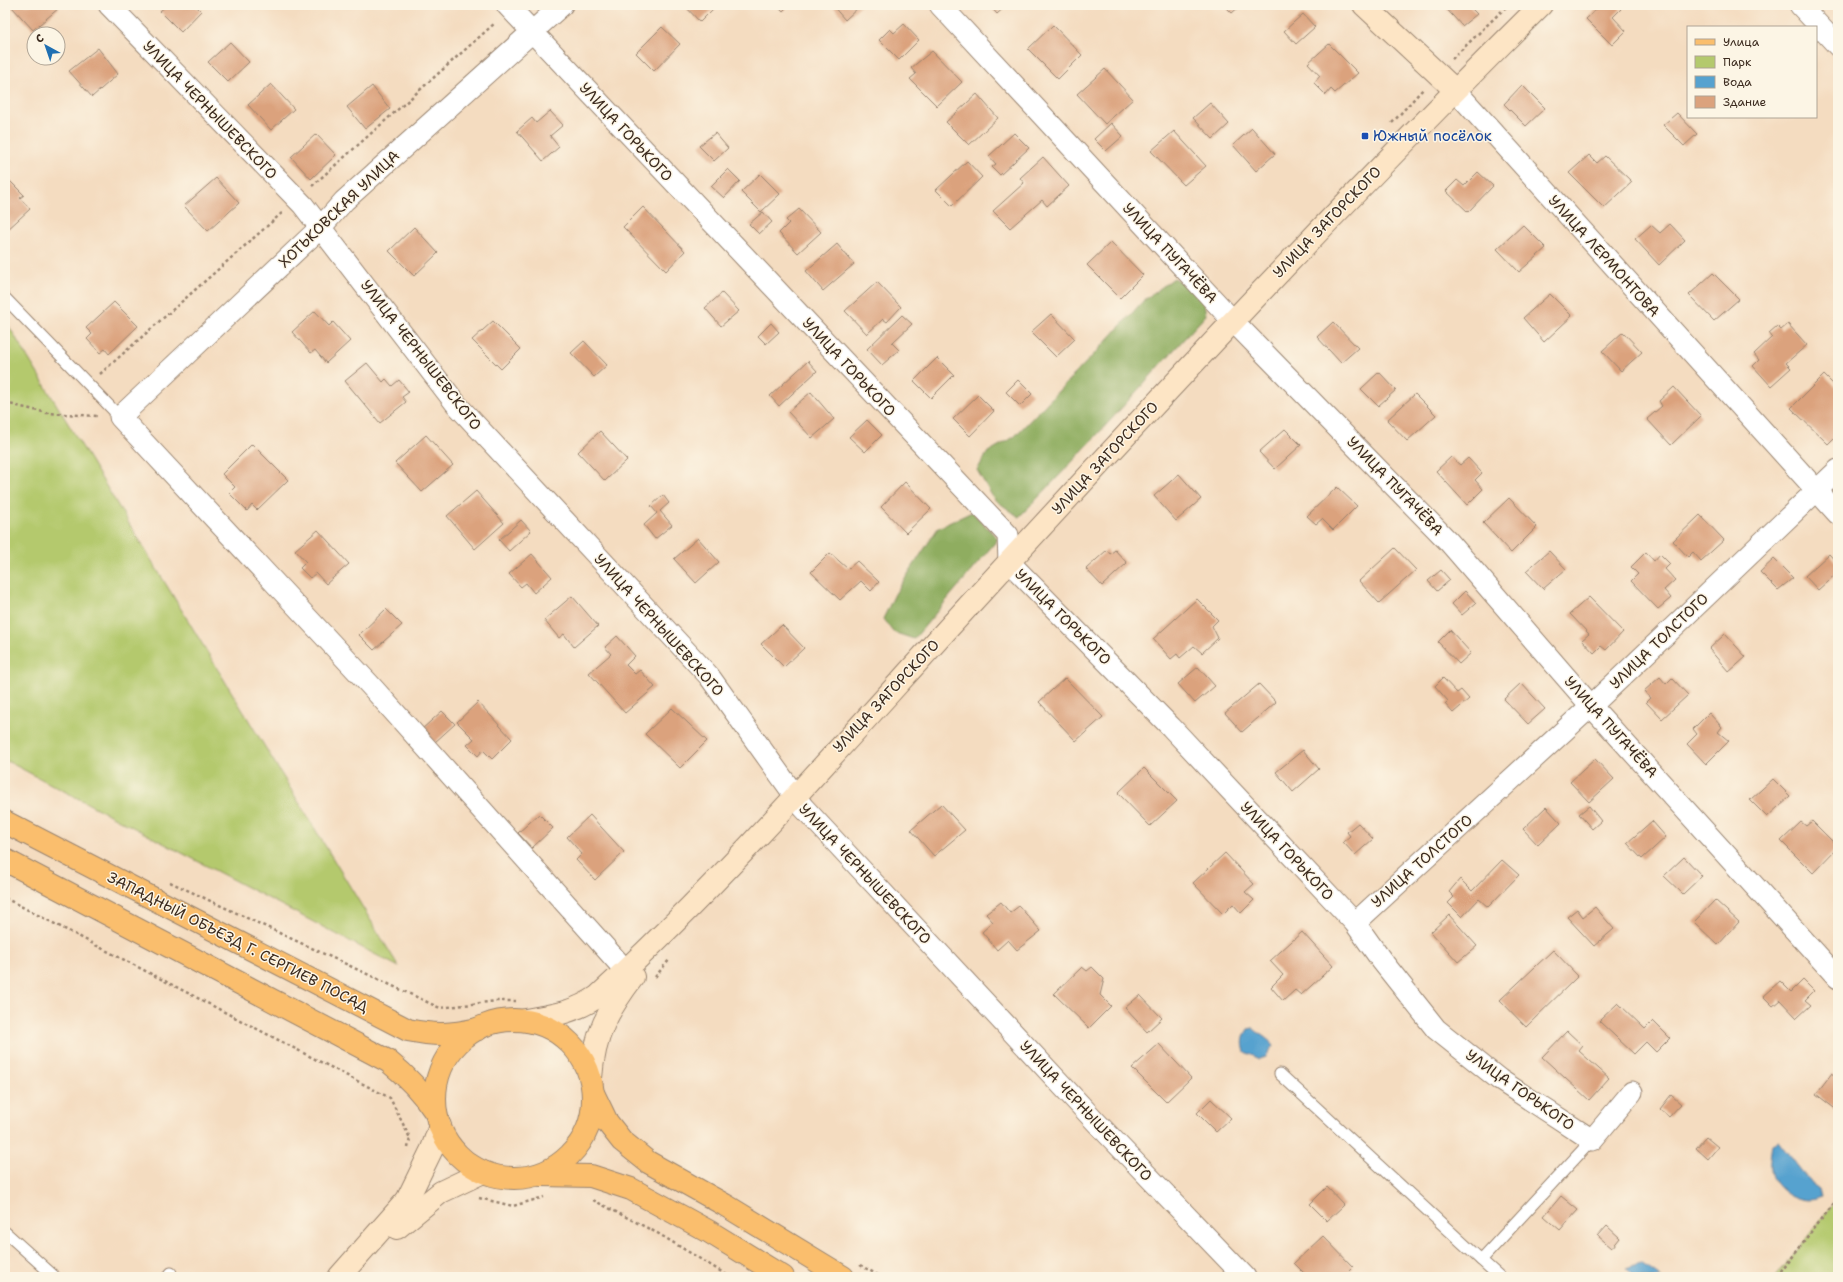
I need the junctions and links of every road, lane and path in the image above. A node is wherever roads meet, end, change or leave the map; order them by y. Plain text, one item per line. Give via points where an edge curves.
1 (109, 5) edge
2 (507, 5) edge
3 (562, 5) edge
4 (940, 5) edge
5 (1364, 5) edge
6 (1508, 5) edge
7 (1541, 5) edge
8 (1800, 5) edge
9 (532, 33) junction
10 (1838, 46) edge
11 (1437, 74) junction
12 (1455, 90) junction
13 (1389, 126) dead end
14 (321, 227) junction
15 (5, 298) edge
16 (1233, 321) junction
17 (5, 403) edge
18 (120, 417) junction
19 (1838, 470) edge
20 (1816, 490) junction
21 (1838, 514) edge
22 (1009, 562) junction
23 (1591, 706) junction
24 (794, 796) junction
25 (5, 822) edge
26 (5, 860) edge
27 (166, 880) dead end
28 (5, 898) edge
29 (678, 919) junction
30 (1355, 923) junction
31 (672, 956) dead end
32 (626, 971) junction
33 (1838, 978) edge
34 (652, 980) dead end
35 (517, 1001) dead end
36 (526, 1020) junction
37 (478, 1029) junction
38 (1280, 1074) dead end
39 (592, 1087) junction
40 (1632, 1092) dead end
41 (438, 1120) junction
42 (1592, 1140) junction
43 (406, 1153) dead end
44 (483, 1172) junction
45 (538, 1175) junction
46 (551, 1195) dead end
47 (477, 1198) dead end
48 (589, 1198) dead end
49 (1838, 1198) edge
50 (5, 1232) edge
51 (1481, 1260) junction
52 (848, 1269) edge
53 (55, 1277) edge
54 (339, 1277) edge
55 (346, 1277) edge
56 (730, 1277) edge
57 (784, 1277) edge
58 (881, 1277) edge
59 (1245, 1277) edge
60 (1500, 1277) edge
61 (1776, 1277) edge

1 - 14 street, УЛИЦА ЧЕРНЫШЕВСКОГО
2 - 9 street, УЛИЦА ГОРЬКОГО
3 - 9 street, ХОТЬКОВСКАЯ УЛИЦА
4 - 16 street, УЛИЦА ПУГАЧЁВА
5 - 11 main road, УЛИЦА ЛЕРМОНТОВА
6 - 11 path
7 - 12 main road, УЛИЦА ЗАГОРСКОГО
8 - 10 street
9 - 14 street, ХОТЬКОВСКАЯ УЛИЦА via 344,201
9 - 22 street, УЛИЦА ГОРЬКОГО via 1008,536
11 - 12 main road, УЛИЦА ЛЕРМОНТОВА
11 - 13 path
12 - 16 main road, УЛИЦА ЗАГОРСКОГО
12 - 20 street, УЛИЦА ЛЕРМОНТОВА
14 - 18 street, ХОТЬКОВСКАЯ УЛИЦА
14 - 24 street, УЛИЦА ЧЕРНЫШЕВСКОГО via 457,405 709,676
15 - 18 lane
16 - 22 main road, УЛИЦА ЗАГОРСКОГО
16 - 23 street, УЛИЦА ПУГАЧЁВА via 1449,542
17 - 18 path via 47,413
18 - 32 street via 371,686
19 - 20 street, УЛИЦА ТОЛСТОГО
20 - 21 street, УЛИЦА ЛЕРМОНТОВА
20 - 23 street, УЛИЦА ТОЛСТОГО
22 - 24 main road, УЛИЦА ЗАГОРСКОГО
22 - 30 street, УЛИЦА ГОРЬКОГО via 1171,727
23 - 30 street, УЛИЦА ТОЛСТОГО
23 - 33 street, УЛИЦА ПУГАЧЁВА
24 - 29 main road, УЛИЦА ЗАГОРСКОГО
24 - 59 street, УЛИЦА ЧЕРНЫШЕВСКОГО via 1097,1123
25 - 37 main road, ЗАПАДНЫЙ ОБЪЕЗД Г. СЕРГИЕВ ПОСАД via 408,1030 430,1035 450,1035
26 - 41 main road via 388,1061 408,1076 422,1092
27 - 35 path via 440,1008
28 - 43 path via 390,1098 410,1138
29 - 32 main road
29 - 39 main road via 622,992 603,1022 593,1054
30 - 42 street, УЛИЦА ГОРЬКОГО via 1436,1029 1500,1080
31 - 34 path
32 - 36 main road via 584,1006 568,1012
36 - 37 main road via 493,1022
36 - 39 main road via 544,1025 574,1046 584,1061
37 - 41 main road via 466,1036 447,1058 436,1084
38 - 51 lane
39 - 45 main road via 591,1121 580,1145 561,1163
39 - 52 main road via 607,1122 622,1140 648,1162
40 - 42 street
41 - 44 main road via 450,1145 465,1161
41 - 54 main road via 432,1149 407,1200
42 - 51 lane
44 - 45 main road via 507,1178
44 - 55 main road via 441,1192 417,1210
45 - 57 main road via 591,1176 631,1189
46 - 47 path via 513,1206
48 - 56 path via 659,1234
49 - 61 path
50 - 53 lane
51 - 60 lane
52 - 58 path

